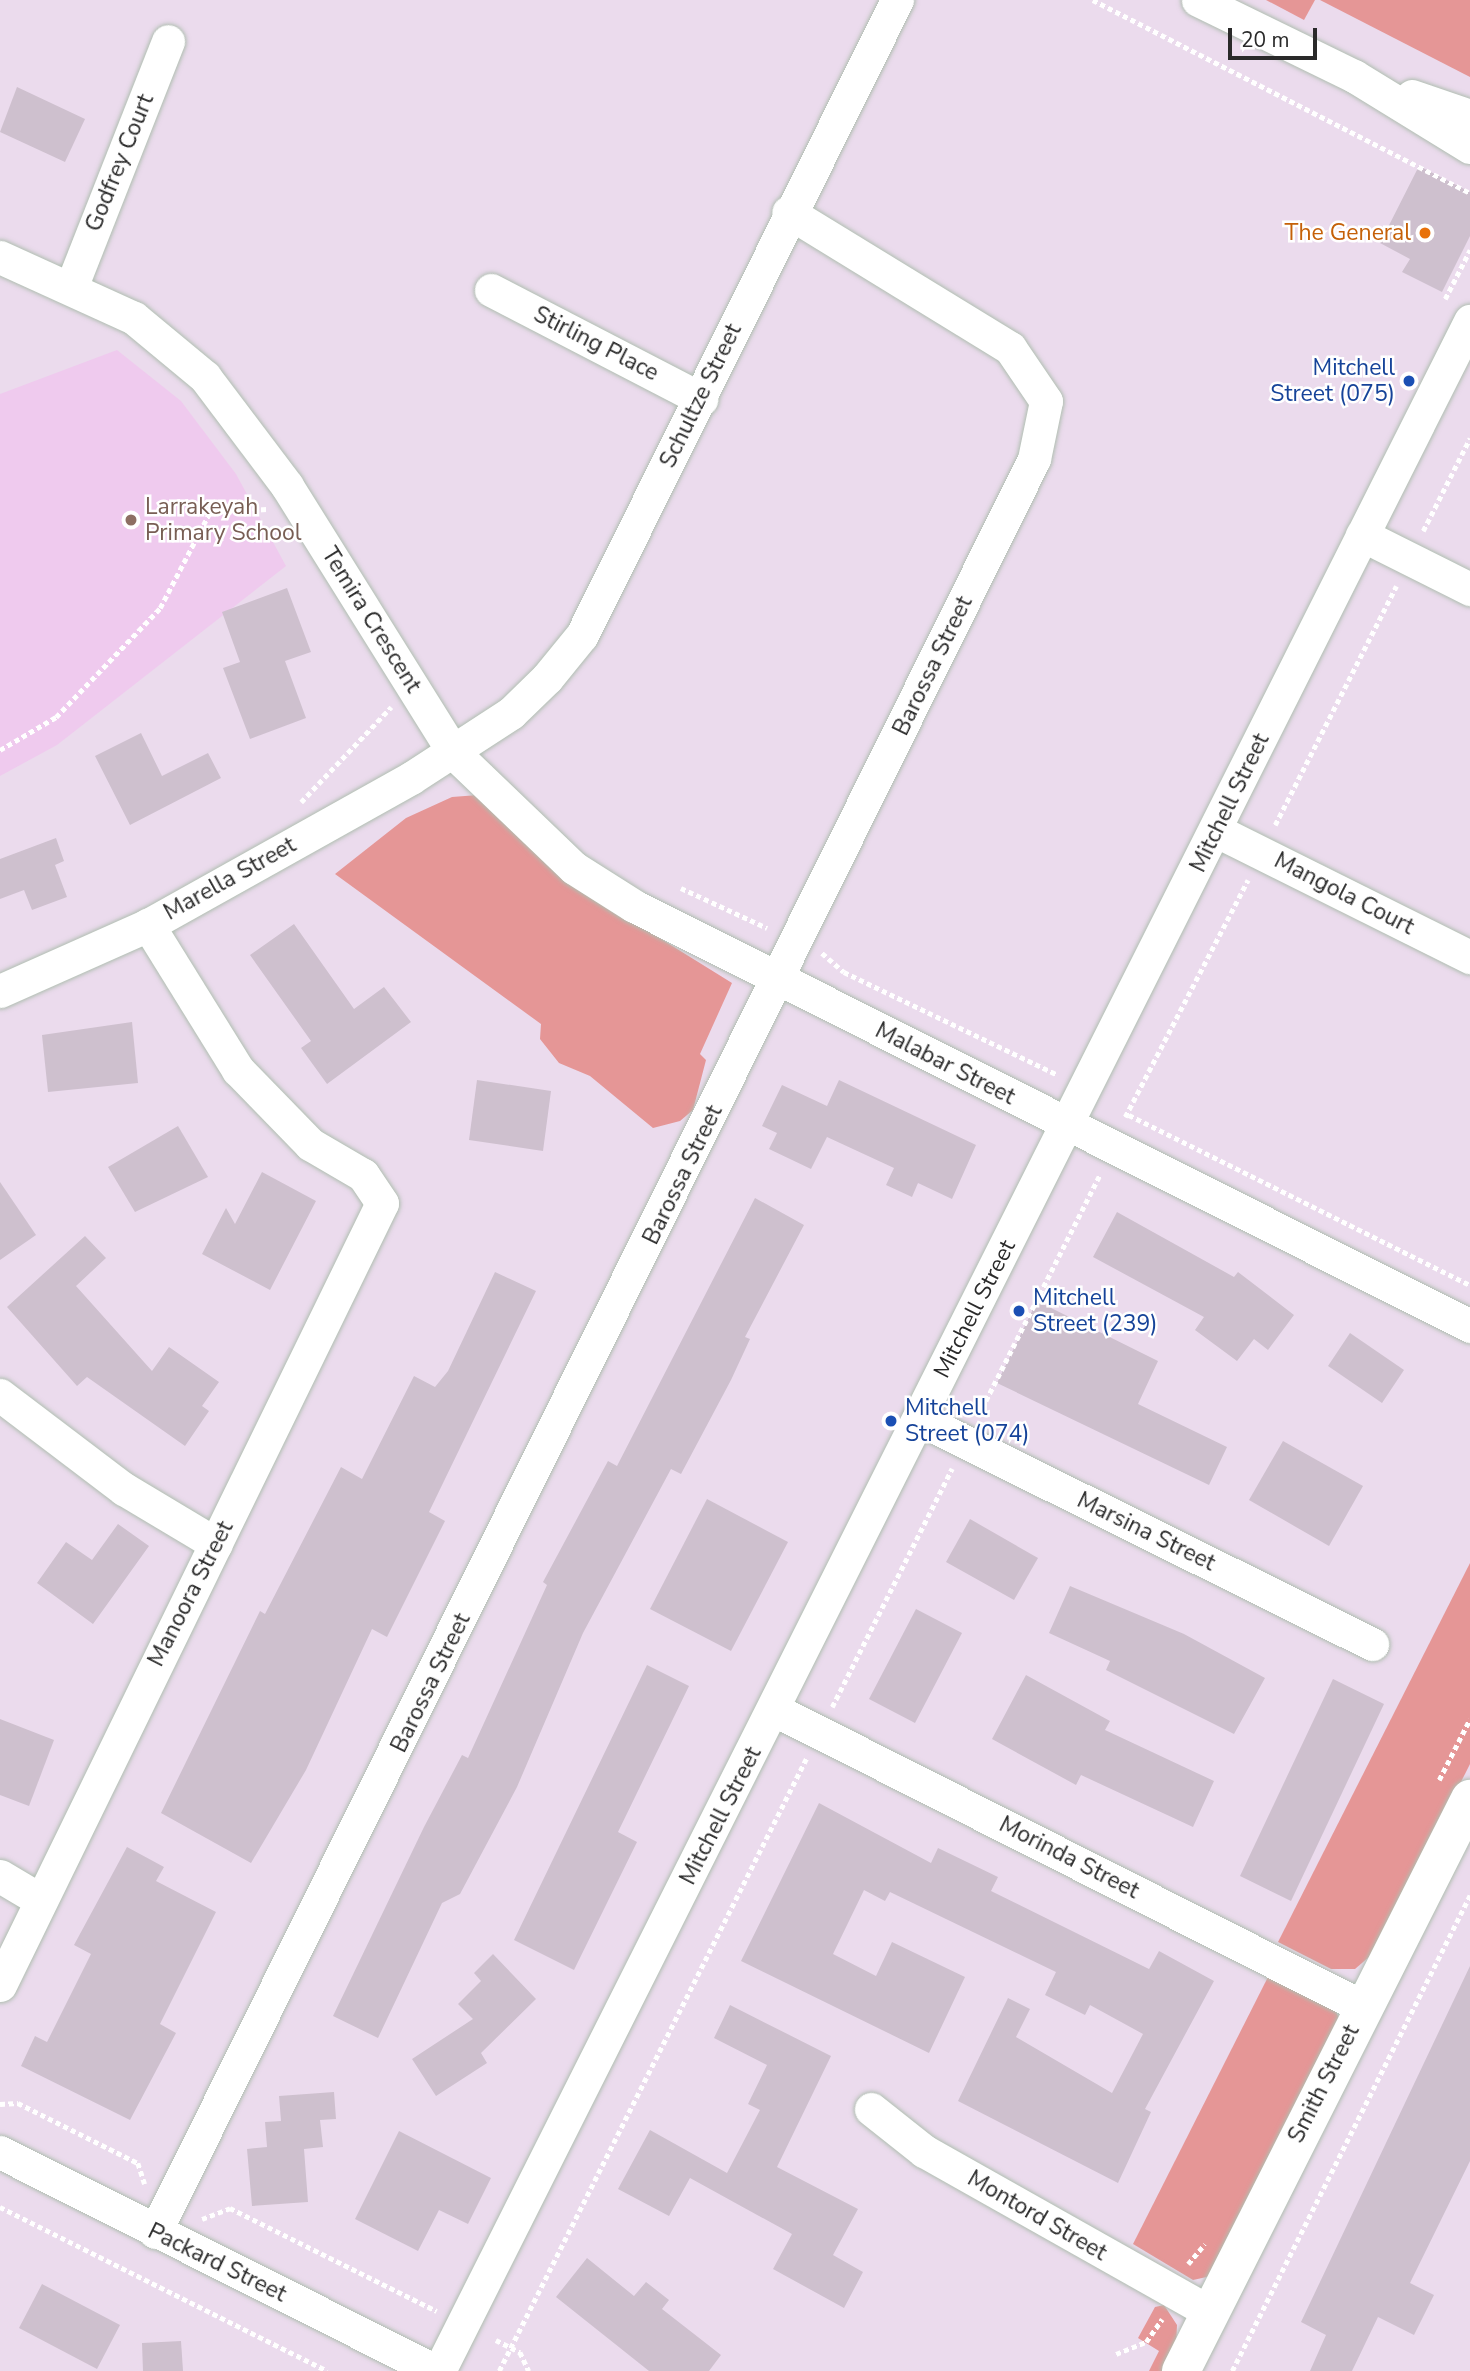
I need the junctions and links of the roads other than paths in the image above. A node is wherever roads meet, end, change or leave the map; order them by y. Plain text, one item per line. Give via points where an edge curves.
1 (897, 0) edge
2 (1198, 0) edge
3 (168, 41) dead end
4 (1354, 76) junction
5 (1470, 116) edge
6 (1470, 147) edge
7 (788, 212) junction
8 (0, 257) edge
9 (72, 285) junction
10 (491, 290) dead end
11 (1470, 321) edge
12 (701, 399) junction
13 (1362, 535) junction
14 (1470, 589) edge
15 (454, 752) junction
16 (1217, 831) junction
17 (148, 925) junction
18 (1470, 957) edge
19 (780, 980) junction
20 (0, 991) edge
21 (1067, 1126) junction
22 (1470, 1326) edge
23 (0, 1395) edge
24 (919, 1419) junction
25 (216, 1544) junction
26 (1373, 1644) dead end
27 (775, 1710) junction
28 (1470, 1799) edge
29 (0, 1876) edge
30 (37, 1898) junction
31 (0, 1985) edge
32 (1363, 2007) junction
33 (870, 2109) dead end
34 (0, 2152) edge
35 (155, 2232) junction
36 (1210, 2312) junction
37 (437, 2371) edge
38 (1181, 2371) edge

1 - 7 street, Schultze Street
2 - 4 street
3 - 9 street, Godfrey Court
4 - 5 street
4 - 6 street
7 - 12 street, Schultze Street
7 - 19 street, Barossa Street via 1010,348 1046,401 1034,459
8 - 9 street, Temira Crescent
9 - 15 street, Temira Crescent via 134,318 205,377 293,495
10 - 12 street, Stirling Place
11 - 13 street, Mitchell Street
12 - 15 street, Schultze Street via 582,635 511,713
13 - 14 street
13 - 16 street, Mitchell Street
15 - 17 street, Marella Street
15 - 19 street, Malabar Street via 574,869
16 - 18 street, Mangola Court
16 - 21 street, Mitchell Street
17 - 20 street, Marella Street
17 - 25 street, Manoora Street via 238,1070 310,1144 363,1175 382,1203
19 - 21 street, Malabar Street
19 - 35 street, Barossa Street
21 - 22 street, Malabar Street
21 - 24 street, Mitchell Street
23 - 25 street via 124,1489
24 - 26 street, Marsina Street
24 - 27 street, Mitchell Street
25 - 30 street, Manoora Street
27 - 32 street, Morinda Street
27 - 37 street, Mitchell Street
28 - 32 street, Smith Street
29 - 30 street
30 - 31 street, Manoora Street
32 - 36 street, Smith Street
33 - 36 street, Montord Street via 924,2151
34 - 35 street, Packard Street
35 - 37 street, Packard Street
36 - 38 street, Smith Street

